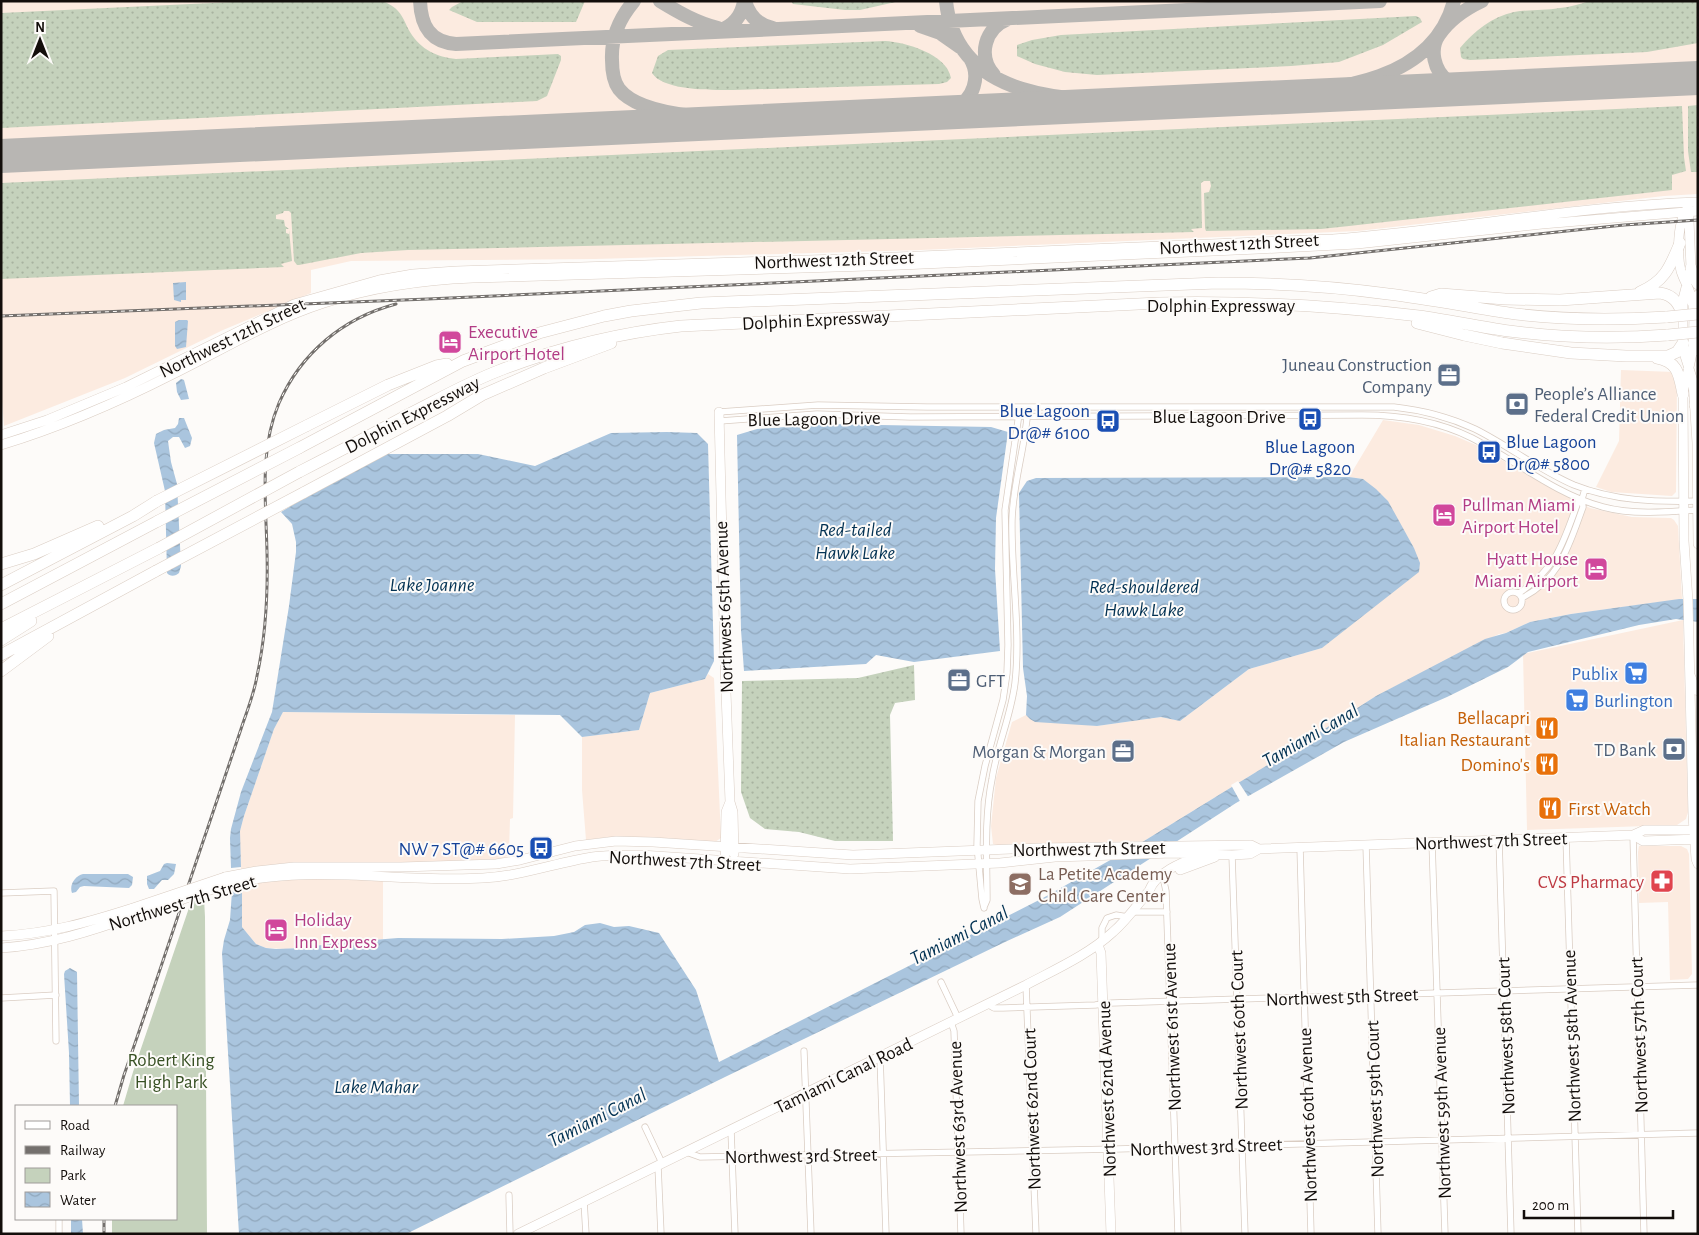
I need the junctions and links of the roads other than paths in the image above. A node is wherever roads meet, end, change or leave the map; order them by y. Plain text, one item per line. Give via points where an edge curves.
1 (1698, 202) edge
2 (1619, 208) junction
3 (1698, 211) edge
4 (1685, 212) junction
5 (1668, 213) junction
6 (1680, 225) junction
7 (1685, 243) junction
8 (1691, 268) joint
9 (1692, 284) edge
10 (1632, 296) junction
11 (1425, 299) junction
12 (1695, 299) edge
13 (1379, 312) junction
14 (1698, 314) edge
15 (1683, 316) junction
16 (646, 331) junction
17 (1693, 342) edge
18 (1650, 357) junction
19 (463, 361) junction
20 (1689, 367) junction
21 (1698, 388) edge
22 (1687, 402) junction
23 (1292, 406) junction
24 (1020, 407) junction
25 (1028, 407) junction
26 (1288, 416) junction
27 (719, 417) junction
28 (1019, 417) junction
29 (1027, 417) junction
30 (1475, 429) junction
31 (1, 436) edge
32 (1471, 438) junction
33 (1697, 443) edge
34 (1, 445) edge
35 (1585, 489) junction
36 (1582, 499) junction
37 (158, 501) junction
38 (1697, 502) edge
39 (1684, 506) junction
40 (1697, 510) edge
41 (1698, 544) edge
42 (1, 564) edge
43 (89, 584) junction
44 (1, 585) edge
45 (1520, 596) dead end
46 (1, 604) edge
47 (84, 609) junction
48 (1, 629) edge
49 (1, 640) edge
50 (1, 655) edge
51 (1, 671) edge
52 (1694, 693) edge
53 (1698, 706) edge
54 (1696, 830) edge
55 (1633, 835) junction
56 (1566, 837) junction
57 (1499, 839) junction
58 (1696, 839) edge
59 (1432, 842) junction
60 (1366, 844) junction
61 (1238, 845) junction
62 (1300, 847) junction
63 (730, 848) junction
64 (1259, 849) junction
65 (982, 850) junction
66 (1202, 854) junction
67 (1232, 855) junction
68 (1220, 856) junction
69 (729, 861) junction
70 (983, 864) junction
71 (1698, 864) edge
72 (225, 881) junction
73 (1164, 882) junction
74 (1149, 891) junction
75 (1, 893) edge
76 (135, 911) junction
77 (1167, 912) junction
78 (1130, 915) junction
79 (54, 931) junction
80 (1, 936) edge
81 (54, 940) junction
82 (1100, 944) junction
83 (1, 948) edge
84 (941, 982) dead end
85 (1026, 985) junction
86 (1698, 985) edge
87 (1636, 986) junction
88 (1570, 989) junction
89 (1504, 991) junction
90 (1437, 993) junction
91 (56, 995) junction
92 (1370, 995) junction
93 (1, 998) edge
94 (1303, 998) junction
95 (1237, 1000) junction
96 (1170, 1002) junction
97 (987, 1004) junction
98 (1103, 1004) junction
99 (1028, 1008) junction
100 (954, 1020) junction
101 (56, 1041) dead end
102 (804, 1051) dead end
103 (880, 1056) junction
104 (806, 1093) junction
105 (645, 1128) dead end
106 (731, 1130) junction
107 (1698, 1133) edge
108 (1641, 1134) junction
109 (1574, 1136) junction
110 (1508, 1138) junction
111 (1442, 1140) junction
112 (1375, 1141) junction
113 (1308, 1143) junction
114 (1242, 1145) junction
115 (1175, 1147) junction
116 (1108, 1149) junction
117 (1032, 1150) junction
118 (685, 1152) junction
119 (958, 1152) junction
120 (883, 1154) junction
121 (808, 1155) junction
122 (732, 1156) junction
123 (660, 1165) junction
124 (508, 1195) dead end
125 (584, 1201) junction
126 (59, 1220) edge
127 (60, 1234) edge
128 (510, 1234) edge
129 (518, 1234) edge
130 (586, 1234) edge
131 (660, 1234) edge
132 (735, 1234) edge
133 (811, 1234) edge
134 (886, 1234) edge
135 (961, 1234) edge
136 (1036, 1234) edge
137 (1111, 1234) edge
138 (1178, 1234) edge
139 (1245, 1234) edge
140 (1311, 1234) edge
141 (1378, 1234) edge
142 (1445, 1234) edge
143 (1511, 1234) edge
144 (1578, 1234) edge
145 (1644, 1234) edge

1 - 2 main road, Northwest 12th Street
1 - 4 main road
2 - 4 main road via 1669,207
2 - 31 main road, Northwest 12th Street via 1333,239 413,274 294,304 126,387
3 - 4 main road
4 - 5 main road, Northwest 12th Street
4 - 6 main road
4 - 7 main road via 1689,220
5 - 6 main road
5 - 34 main road, Northwest 12th Street via 1357,244 1268,249 414,282 312,307 111,403
6 - 7 main road
7 - 8 main road
7 - 9 main road via 1680,268
7 - 10 highway via 1663,277
8 - 9 highway
9 - 12 main road
9 - 15 main road via 1683,299
10 - 11 highway via 1560,300 1441,294
10 - 15 highway via 1667,294 1676,301
11 - 14 highway, Dolphin Expressway, bridge via 1559,318 1622,319
11 - 19 highway, Dolphin Expressway via 1332,288 1218,283 692,304 631,311 570,324 539,332
12 - 17 main road
13 - 16 highway, Dolphin Expressway via 1292,304 1186,302 722,324
13 - 17 highway, Dolphin Expressway, bridge via 1547,335 1668,335
13 - 18 highway via 1513,345 1571,353
15 - 17 main road
16 - 43 highway, Dolphin Expressway, bridge via 560,349 448,394
16 - 47 highway, bridge via 572,357 490,392
17 - 18 highway via 1674,354
17 - 20 main road
18 - 22 highway via 1664,360 1676,368
19 - 37 highway, bridge via 436,366 388,386
19 - 46 highway, Dolphin Expressway, bridge
20 - 22 main road
20 - 22 main road via 1693,381
21 - 22 highway
22 - 33 main road
22 - 39 main road
23 - 25 street, Blue Lagoon Drive
23 - 26 street
23 - 30 street, Blue Lagoon Drive via 1404,408 1438,415
24 - 25 street, Blue Lagoon Drive
24 - 27 street, Blue Lagoon Drive via 818,405
24 - 28 street
25 - 29 street
26 - 29 street, Blue Lagoon Drive
26 - 32 street, Blue Lagoon Drive via 1398,416 1434,424
27 - 28 street, Blue Lagoon Drive via 818,414
27 - 63 main road, Northwest 65th Avenue via 730,802 726,812
28 - 29 street, Blue Lagoon Drive
28 - 65 street via 1004,510 1007,673 979,795 977,828
29 - 65 street via 1012,518 1015,681 1009,718 991,783
30 - 32 street
30 - 35 street, Blue Lagoon Drive
32 - 36 street, Blue Lagoon Drive
33 - 38 main road
35 - 36 street
35 - 39 street, Blue Lagoon Drive via 1627,499
36 - 39 street, Blue Lagoon Drive via 1621,510
36 - 45 street via 1553,563
37 - 42 highway via 34,554
37 - 44 highway
38 - 39 street, Blue Lagoon Drive
38 - 40 main road
39 - 40 street, Blue Lagoon Drive
39 - 52 main road via 1689,670
40 - 41 main road
43 - 48 highway, Dolphin Expressway
43 - 49 highway
47 - 50 highway
47 - 51 highway
52 - 53 main road
52 - 54 main road
54 - 55 main road, Northwest 7th Street via 1644,830
54 - 58 main road
55 - 56 main road, Northwest 7th Street
55 - 58 main road, Northwest 7th Street via 1643,841
55 - 87 street, Northwest 57th Court
56 - 57 main road, Northwest 7th Street
56 - 88 street, Northwest 58th Avenue
57 - 59 main road, Northwest 7th Street
57 - 89 street, Northwest 58th Court
58 - 71 main road
59 - 60 main road, Northwest 7th Street
59 - 90 street, Northwest 59th Avenue
60 - 62 main road, Northwest 7th Street
60 - 92 street, Northwest 59th Court
61 - 64 main road, Northwest 7th Street
61 - 65 main road, Northwest 7th Street
61 - 66 main road
62 - 64 main road, Northwest 7th Street
62 - 94 street, Northwest 60th Avenue
63 - 65 main road, Northwest 7th Street via 853,855
63 - 69 main road, Northwest 65th Avenue
63 - 72 main road, Northwest 7th Street via 616,842 575,846 496,864 294,867 257,870
64 - 67 main road, Northwest 7th Street via 1250,854
65 - 70 street
66 - 68 main road, Northwest 7th Street
66 - 70 main road, Northwest 7th Street via 1055,857
66 - 74 main road, Tamiami Canal Road via 1172,868 1151,885
67 - 68 main road, Northwest 7th Street
67 - 95 street, Northwest 60th Court
68 - 73 main road, Tamiami Canal Road via 1186,868
69 - 70 main road, Northwest 7th Street via 850,869
69 - 72 main road, Northwest 7th Street via 613,855 495,877 298,875
70 - 70 street via 982,900 984,908 987,900
72 - 76 main road, Northwest 7th Street, bridge
73 - 74 main road, Tamiami Canal Road
73 - 77 street, Northwest 61st Avenue
74 - 78 main road, Tamiami Canal Road
75 - 79 street via 54,891
76 - 79 main road, Northwest 7th Street
76 - 81 main road, Northwest 7th Street via 84,933
77 - 78 street
77 - 96 street, Northwest 61st Avenue
78 - 82 main road, Tamiami Canal Road
78 - 82 street via 1106,918
79 - 80 main road, Northwest 7th Street
79 - 81 street
81 - 83 main road, Northwest 7th Street
81 - 91 street
82 - 85 main road, Tamiami Canal Road
82 - 98 main road, Northwest 62nd Avenue
84 - 100 street, Northwest 63rd Avenue
85 - 97 main road, Tamiami Canal Road
85 - 99 street, Northwest 62nd Court
86 - 87 street, Northwest 5th Street
87 - 88 street, Northwest 5th Street
87 - 108 street, Northwest 57th Court
88 - 89 street, Northwest 5th Street
88 - 109 street, Northwest 58th Avenue
89 - 90 street, Northwest 5th Street
89 - 110 street, Northwest 58th Court
90 - 92 street, Northwest 5th Street
90 - 111 street, Northwest 59th Avenue
91 - 93 street
91 - 101 street
92 - 94 street, Northwest 5th Street
92 - 112 street, Northwest 59th Court
94 - 95 street, Northwest 5th Street
94 - 113 street, Northwest 60th Avenue
95 - 96 street, Northwest 5th Street
95 - 114 street, Northwest 60th Court
96 - 98 street, Northwest 5th Street
96 - 115 street, Northwest 61st Avenue
97 - 99 street, Northwest 5th Street via 998,1008
97 - 100 main road, Tamiami Canal Road
98 - 99 street, Northwest 5th Street
98 - 116 main road, Northwest 62nd Avenue
99 - 117 street, Northwest 62nd Court
100 - 103 main road, Tamiami Canal Road
100 - 119 street, Northwest 63rd Avenue
102 - 104 street
103 - 104 main road, Tamiami Canal Road
103 - 120 street
104 - 106 main road, Tamiami Canal Road
104 - 121 street
105 - 123 street
106 - 118 main road, Tamiami Canal Road
106 - 122 street
107 - 108 street, Northwest 3rd Street
108 - 109 street, Northwest 3rd Street
108 - 145 street, Northwest 57th Court
109 - 110 street, Northwest 3rd Street
109 - 144 street, Northwest 58th Avenue
110 - 111 street, Northwest 3rd Street
110 - 143 street, Northwest 58th Court
111 - 112 street, Northwest 3rd Street
111 - 142 street, Northwest 59th Avenue
112 - 113 street, Northwest 3rd Street
112 - 141 street, Northwest 59th Court
113 - 114 street, Northwest 3rd Street
113 - 140 street, Northwest 60th Avenue
114 - 115 street, Northwest 3rd Street
114 - 139 street, Northwest 60th Court
115 - 116 street, Northwest 3rd Street
115 - 138 street, Northwest 61st Avenue
116 - 117 street, Northwest 3rd Street
116 - 137 main road, Northwest 62nd Avenue
117 - 119 street, Northwest 3rd Street
117 - 136 street, Northwest 62nd Court
118 - 122 street, Northwest 3rd Street via 700,1157
118 - 123 main road, Tamiami Canal Road
119 - 120 street, Northwest 3rd Street
119 - 135 street, Northwest 63rd Avenue
120 - 121 street, Northwest 3rd Street
120 - 134 street
121 - 122 street, Northwest 3rd Street
121 - 133 street
122 - 132 street
123 - 125 main road, Tamiami Canal Road
123 - 131 street
124 - 128 street
125 - 129 main road, Tamiami Canal Road
125 - 130 street
126 - 127 street

